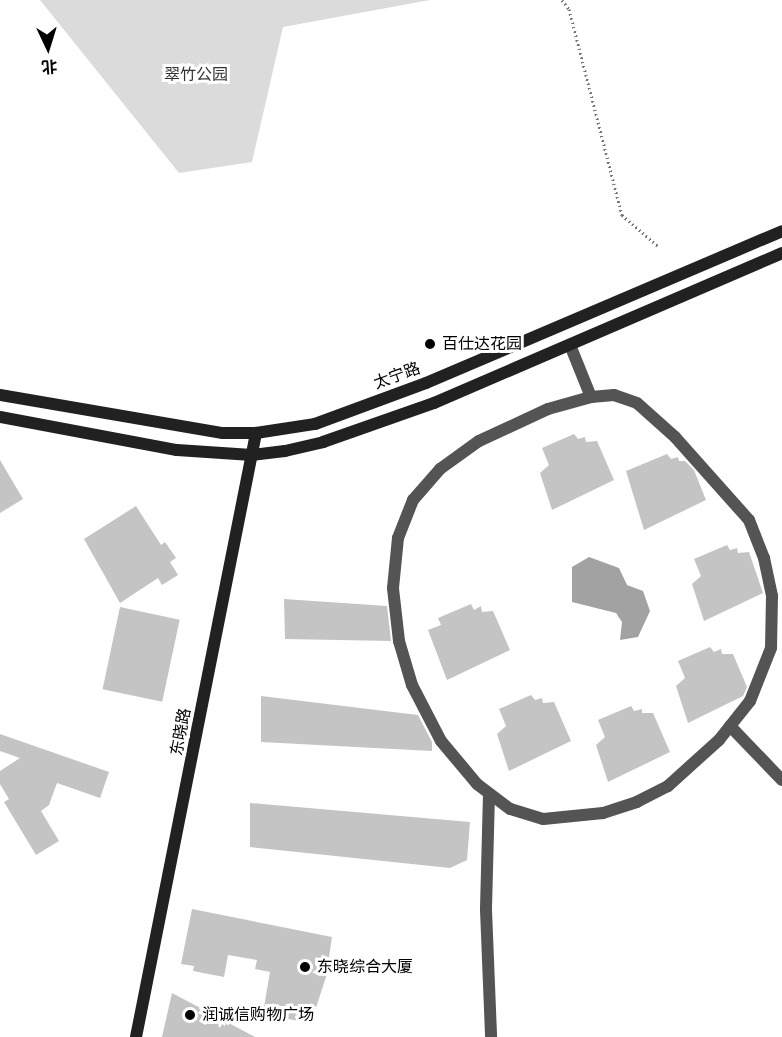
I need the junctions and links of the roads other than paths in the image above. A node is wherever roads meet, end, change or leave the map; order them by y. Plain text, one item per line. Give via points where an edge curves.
1 (782, 231) edge
2 (782, 253) edge
3 (570, 345) junction
4 (0, 395) edge
5 (591, 396) junction
6 (0, 417) edge
7 (256, 433) junction
8 (252, 455) junction
9 (730, 726) junction
10 (782, 780) edge
11 (489, 794) junction
12 (136, 1037) edge
13 (490, 1037) edge

1 - 7 main road, 太宁路 via 426,383 315,424
2 - 3 main road
3 - 5 street
3 - 8 main road via 434,403 323,442
4 - 7 main road, 太宁路 via 182,429
5 - 9 street via 614,395 637,403 722,485 749,520 764,558 772,596 773,632 764,672 750,701
5 - 11 street via 548,409 479,441 440,469 413,500 398,538 393,588 399,641 412,685 441,741
6 - 8 main road via 177,450
7 - 8 main road, 东晓路
8 - 12 main road, 东晓路
9 - 10 street
9 - 11 street via 668,786 603,813 543,819 510,809
11 - 13 street via 486,910

